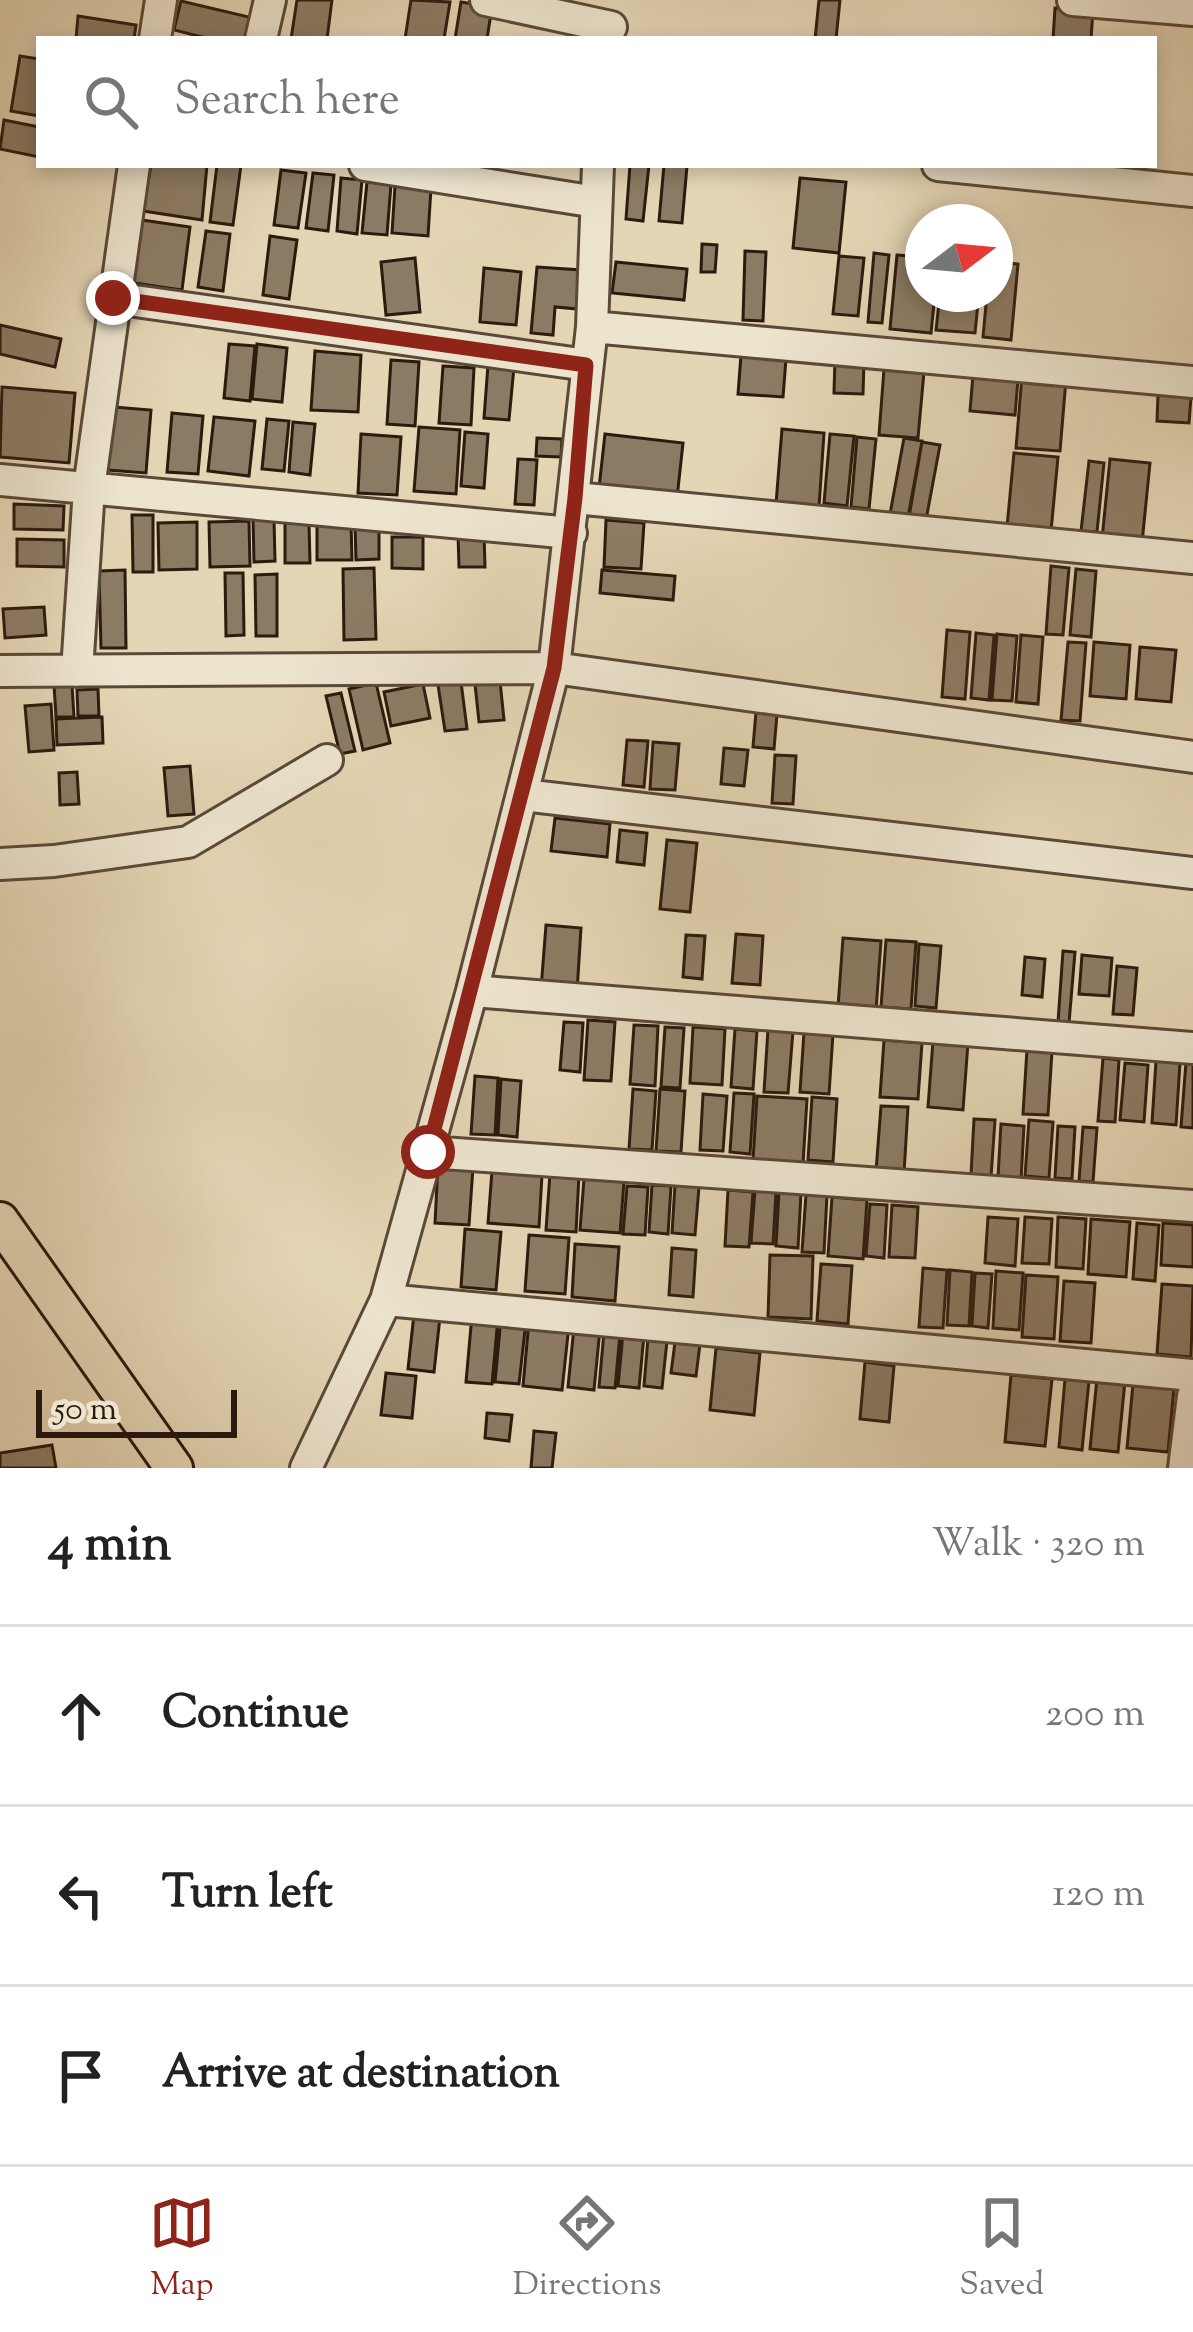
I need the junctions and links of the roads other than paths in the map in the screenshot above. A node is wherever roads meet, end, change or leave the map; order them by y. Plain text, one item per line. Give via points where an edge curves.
1 (161, 0) edge
2 (270, 0) edge
3 (1073, 0) edge
4 (495, 1) edge
5 (1193, 10) edge
6 (612, 22) edge
7 (155, 36) edge
8 (262, 36) edge
9 (134, 168) edge
10 (384, 168) edge
11 (598, 168) edge
12 (967, 168) edge
13 (1193, 191) edge
14 (596, 202) junction
15 (113, 298) junction
16 (592, 327) junction
17 (586, 365) junction
18 (1193, 382) edge
19 (0, 480) edge
20 (89, 488) junction
21 (575, 498) junction
22 (571, 533) junction
23 (1193, 558) edge
24 (554, 668) junction
25 (0, 671) edge
26 (77, 671) junction
27 (1193, 757) edge
28 (328, 760) dead end
29 (523, 795) junction
30 (0, 864) edge
31 (1193, 873) edge
32 (472, 991) junction
33 (1193, 1048) edge
34 (428, 1152) junction
35 (1193, 1206) edge
36 (0, 1221) edge
37 (386, 1300) junction
38 (1193, 1375) edge
39 (1193, 1396) edge
40 (174, 1468) edge
41 (306, 1468) edge
42 (1184, 1468) edge

1 - 7 street
2 - 8 street
3 - 5 street
4 - 6 street
9 - 15 street
10 - 14 street
11 - 14 street
12 - 13 street
14 - 16 street
15 - 17 street
15 - 20 street
16 - 17 street
16 - 18 street
17 - 21 street
19 - 20 street
20 - 22 street
20 - 26 street
21 - 22 street
21 - 23 street
22 - 24 street
24 - 26 street
24 - 27 street
24 - 29 street
25 - 26 street
28 - 30 street via 188,842
29 - 31 street
29 - 32 street
32 - 33 street
32 - 34 street
34 - 35 street
34 - 37 street
36 - 40 main road
37 - 38 street
37 - 41 street
39 - 42 street

